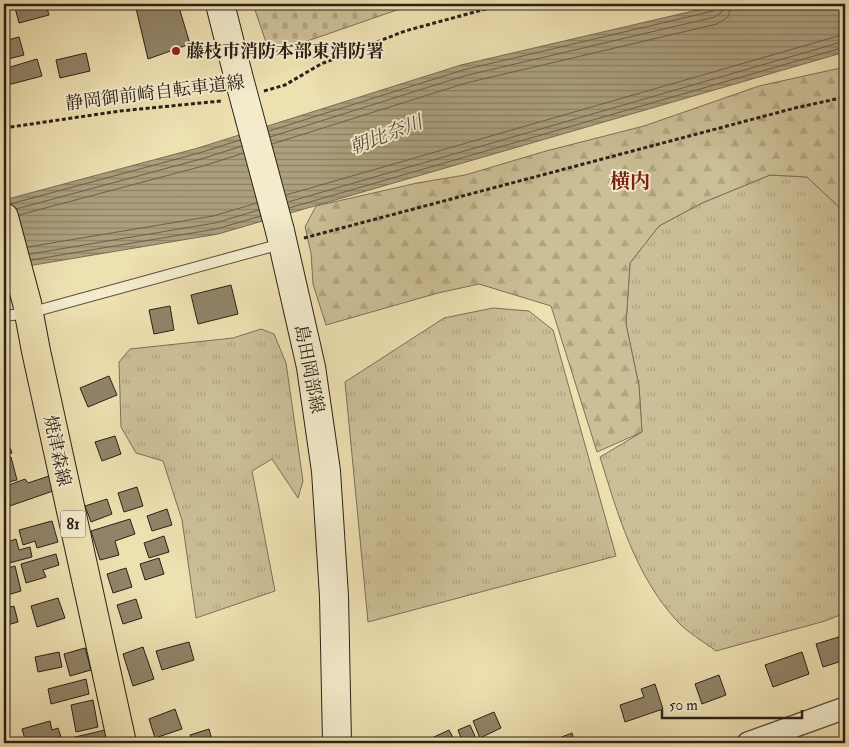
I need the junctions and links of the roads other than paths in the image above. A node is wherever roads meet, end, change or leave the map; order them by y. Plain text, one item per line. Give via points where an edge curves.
1 (220, 4) edge
2 (4, 217) edge
3 (281, 238) junction
4 (20, 311) edge
5 (845, 708) edge
6 (122, 743) edge
7 (337, 743) edge
8 (748, 743) edge

1 - 3 main road, 島田岡部線, bridge via 247,85
2 - 4 main road, 焼津森線 / 81
3 - 4 lane
3 - 7 main road, 島田岡部線 via 311,367 326,471 334,596
4 - 6 main road, 焼津森線 / 81 via 36,351
5 - 8 street

